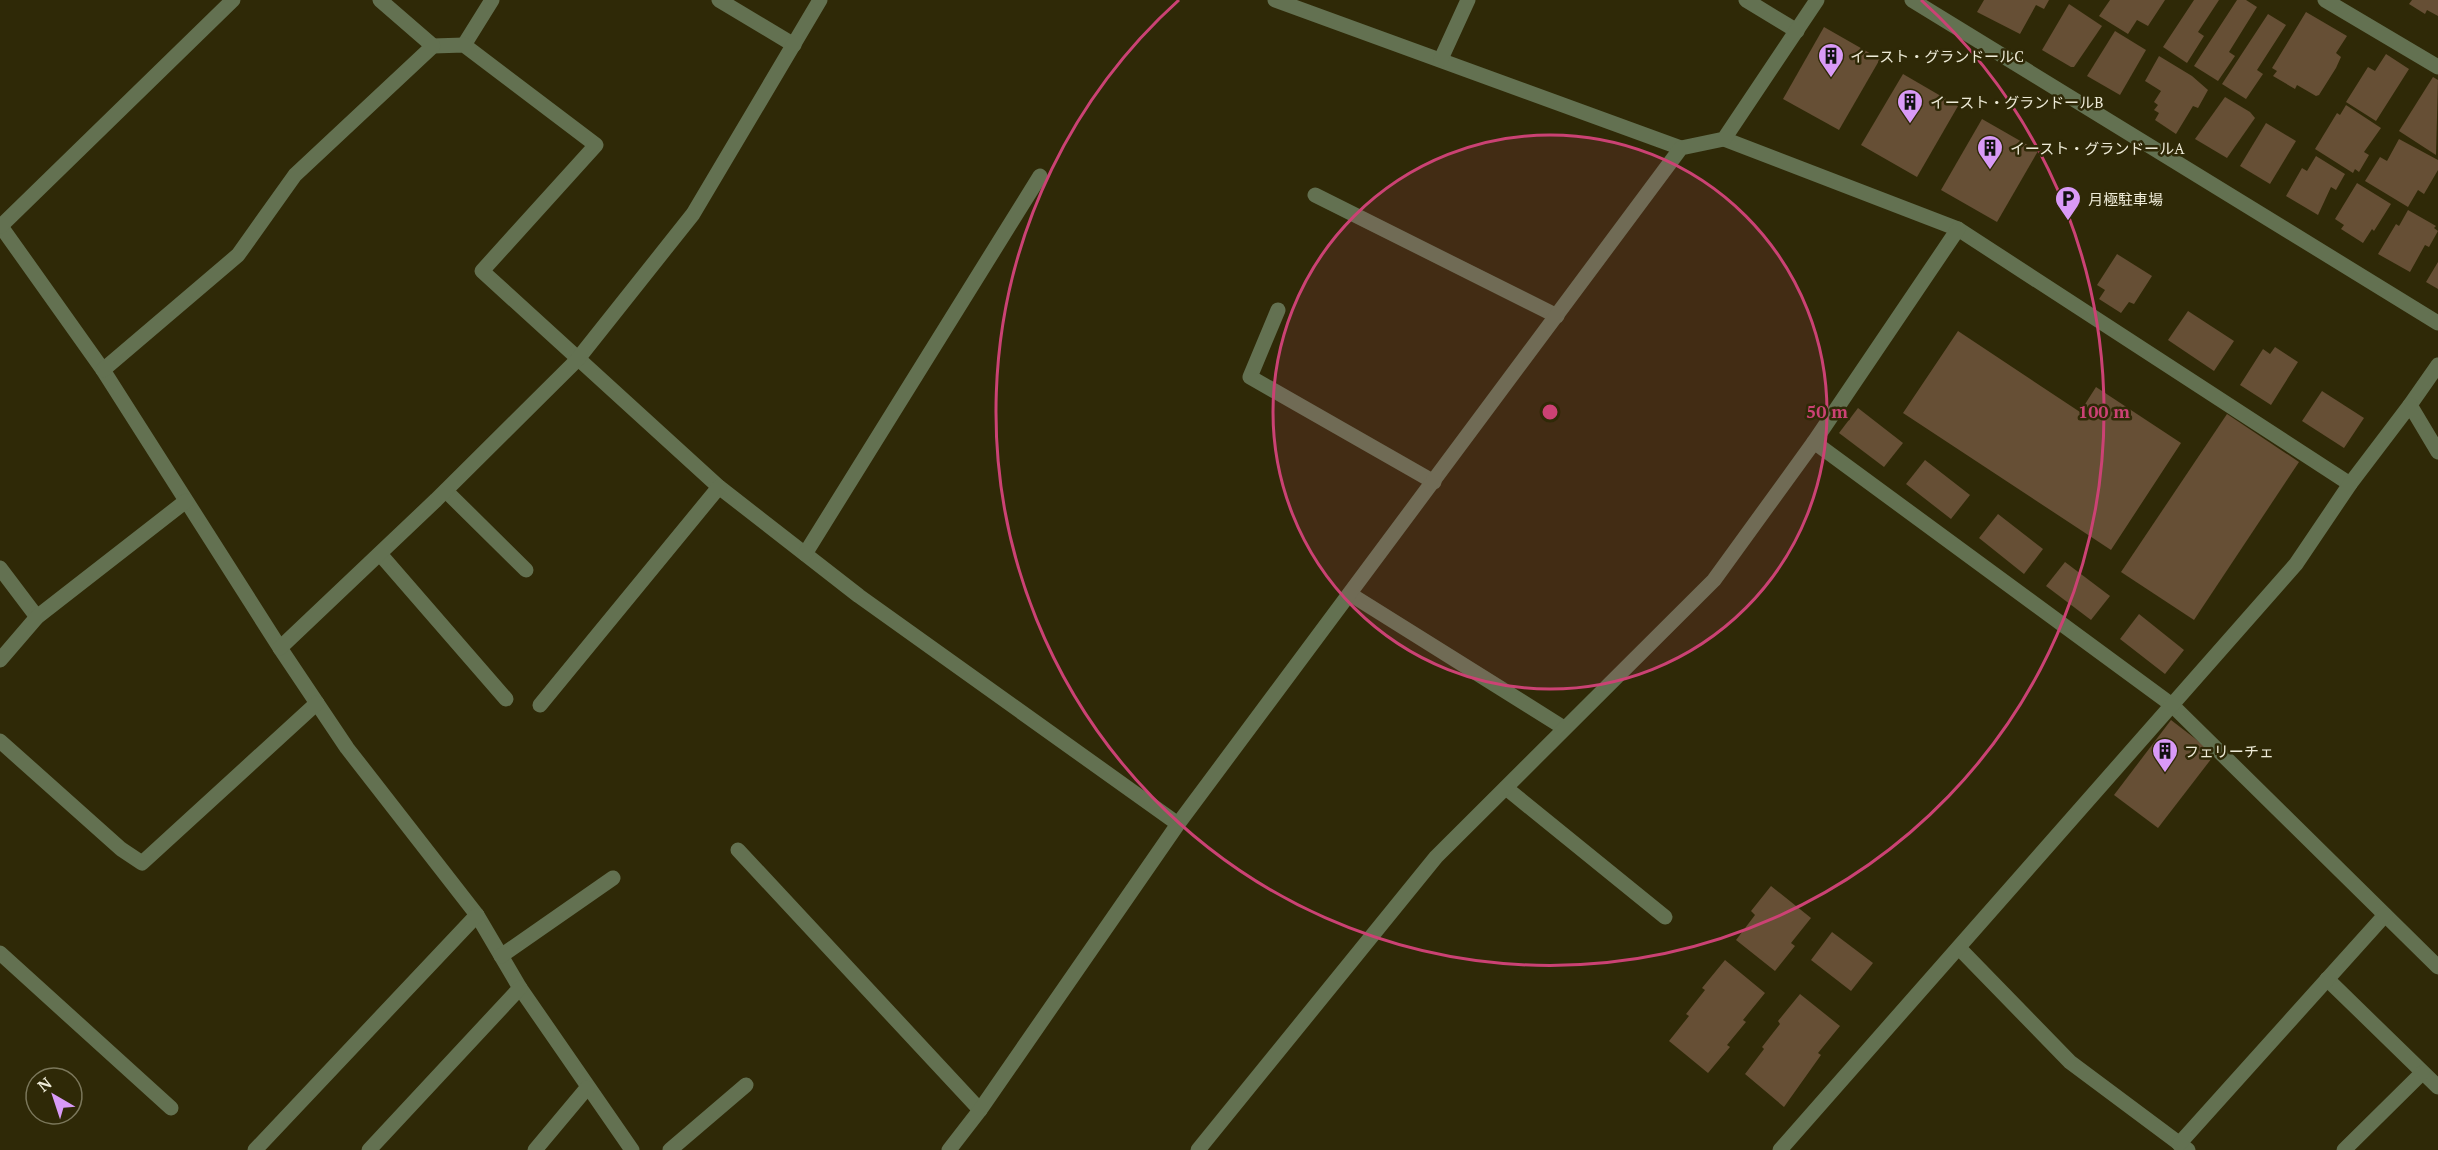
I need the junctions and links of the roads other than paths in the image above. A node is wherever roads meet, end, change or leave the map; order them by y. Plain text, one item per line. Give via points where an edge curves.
1 (233, 0) edge
2 (380, 0) edge
3 (492, 0) edge
4 (719, 0) edge
5 (820, 0) edge
6 (1275, 0) edge
7 (1468, 0) edge
8 (1746, 0) edge
9 (1817, 0) edge
10 (1912, 0) edge
11 (2325, 0) edge
12 (1797, 31) junction
13 (464, 45) junction
14 (794, 45) junction
15 (433, 46) junction
16 (1441, 59) junction
17 (2438, 67) edge
18 (1724, 139) junction
19 (1681, 148) junction
20 (1040, 176) dead end
21 (1315, 195) dead end
22 (0, 225) edge
23 (1958, 229) junction
24 (1278, 310) dead end
25 (1557, 316) junction
26 (2438, 323) edge
27 (577, 360) junction
28 (2438, 365) edge
29 (103, 370) junction
30 (2410, 405) junction
31 (1814, 442) junction
32 (2438, 452) edge
33 (1434, 482) junction
34 (2350, 484) junction
35 (719, 487) junction
36 (446, 490) junction
37 (186, 501) junction
38 (380, 554) junction
39 (805, 554) junction
40 (0, 568) edge
41 (526, 570) dead end
42 (1350, 594) junction
43 (37, 617) junction
44 (280, 648) junction
45 (0, 660) edge
46 (506, 699) dead end
47 (317, 703) junction
48 (540, 705) dead end
49 (2172, 705) junction
50 (1564, 728) junction
51 (0, 741) edge
52 (1506, 788) junction
53 (1178, 824) junction
54 (738, 850) dead end
55 (613, 878) dead end
56 (477, 915) junction
57 (2385, 915) junction
58 (1665, 917) dead end
59 (1959, 948) junction
60 (0, 952) edge
61 (501, 956) junction
62 (2438, 967) edge
63 (2327, 979) junction
64 (520, 988) junction
65 (2422, 1073) junction
66 (746, 1085) dead end
67 (2438, 1087) edge
68 (586, 1088) junction
69 (171, 1108) dead end
70 (980, 1110) junction
71 (2184, 1147) edge
72 (255, 1150) edge
73 (369, 1150) edge
74 (535, 1150) edge
75 (632, 1150) edge
76 (670, 1150) edge
77 (949, 1150) edge
78 (1198, 1150) edge
79 (1780, 1150) edge
80 (2344, 1150) edge

1 - 22 street
2 - 15 street
3 - 13 street
4 - 14 street
5 - 14 street
6 - 16 street
7 - 16 street
8 - 12 street
9 - 12 street
10 - 26 street
11 - 17 street
12 - 18 street
13 - 15 street
13 - 27 street via 596,145 482,271
14 - 27 street via 693,214
15 - 29 street via 295,175 238,255
16 - 19 street
18 - 19 street
18 - 23 street
19 - 25 street
20 - 39 street
21 - 25 street
22 - 29 street
23 - 31 street
23 - 34 street
24 - 33 street via 1251,377
25 - 33 street
27 - 35 street
27 - 36 street
28 - 30 street
29 - 37 street
30 - 32 street
30 - 34 street
31 - 49 street
31 - 50 street via 1714,580
33 - 42 street
34 - 49 street via 2296,564
35 - 39 street
35 - 48 street
36 - 38 street
36 - 41 street
37 - 43 street
37 - 44 street
38 - 44 street
38 - 46 street
39 - 53 street
40 - 43 street
42 - 50 street
42 - 53 street
43 - 45 street
44 - 47 street
47 - 51 street via 142,864
47 - 56 street via 347,748
49 - 57 street
49 - 59 street
50 - 52 street
52 - 58 street
52 - 78 street via 1436,857
53 - 70 street
54 - 70 street
55 - 61 street
56 - 61 street
56 - 72 street
57 - 62 street
57 - 63 street
59 - 71 street via 2070,1062
59 - 79 street
60 - 69 street
61 - 64 street
63 - 65 street
63 - 71 street
64 - 68 street
64 - 73 street
65 - 67 street
65 - 80 street
66 - 76 street
68 - 74 street
68 - 75 street
70 - 77 street

